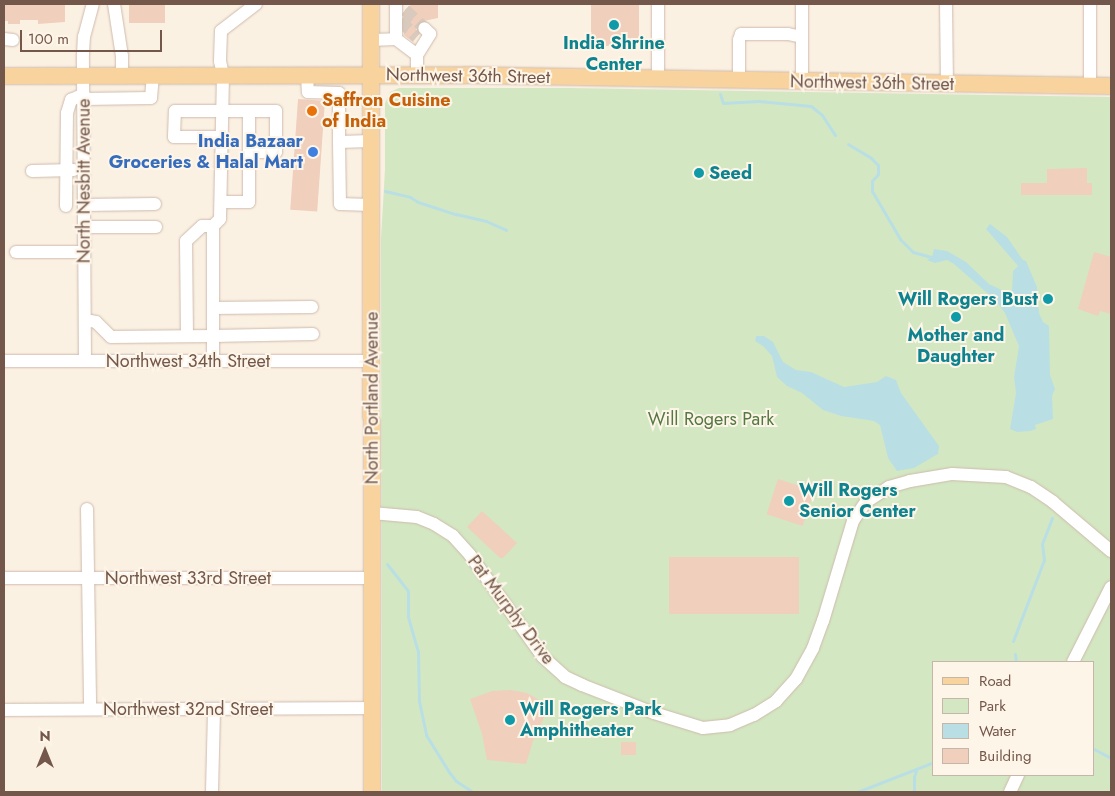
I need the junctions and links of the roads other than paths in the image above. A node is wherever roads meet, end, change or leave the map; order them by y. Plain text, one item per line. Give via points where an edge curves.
1 (94, 4) edge
2 (114, 4) edge
3 (256, 4) edge
4 (370, 4) edge
5 (658, 4) edge
6 (802, 4) edge
7 (946, 4) edge
8 (1090, 4) edge
9 (399, 11) edge
10 (802, 37) junction
11 (396, 39) junction
12 (371, 40) junction
13 (83, 75) junction
14 (122, 75) junction
15 (153, 75) junction
16 (223, 75) junction
17 (307, 75) junction
18 (371, 75) junction
19 (418, 75) junction
20 (4, 76) edge
21 (658, 79) junction
22 (739, 81) junction
23 (802, 82) junction
24 (946, 84) junction
25 (1090, 86) junction
26 (1111, 86) edge
27 (84, 97) junction
28 (223, 111) junction
29 (249, 111) junction
30 (222, 137) junction
31 (371, 141) junction
32 (339, 142) junction
33 (249, 152) junction
34 (66, 170) junction
35 (84, 170) junction
36 (32, 171) dead end
37 (221, 202) junction
38 (154, 204) dead end
39 (84, 205) junction
40 (371, 205) junction
41 (66, 206) dead end
42 (213, 226) junction
43 (84, 227) junction
44 (156, 227) dead end
45 (16, 252) dead end
46 (84, 252) junction
47 (312, 307) dead end
48 (213, 308) junction
49 (85, 320) junction
50 (313, 334) dead end
51 (187, 336) junction
52 (213, 336) junction
53 (4, 360) edge
54 (85, 360) junction
55 (213, 361) junction
56 (372, 361) junction
57 (87, 509) dead end
58 (372, 513) junction
59 (1111, 550) edge
60 (89, 577) junction
61 (4, 578) edge
62 (372, 578) junction
63 (1111, 587) edge
64 (1074, 661) edge
65 (372, 708) junction
66 (90, 709) junction
67 (214, 709) junction
68 (4, 710) edge
69 (1018, 776) edge
70 (212, 792) edge
71 (372, 792) edge
72 (1010, 792) edge

1 - 13 street, North Nesbitt Avenue via 84,37
2 - 14 street
3 - 16 street via 221,31
4 - 12 main road, North Portland Avenue
5 - 21 street
6 - 10 street
7 - 24 street
8 - 25 street
9 - 11 street
10 - 22 street via 741,34
10 - 23 street
11 - 12 street
11 - 19 street via 420,41
12 - 18 main road, North Portland Avenue
13 - 14 main road, Northwest 36th Street
13 - 20 main road, Northwest 36th Street
13 - 27 street, North Nesbitt Avenue
14 - 15 main road, Northwest 36th Street
15 - 16 main road, Northwest 36th Street
15 - 27 street via 151,98
16 - 17 main road, Northwest 36th Street
16 - 28 street
17 - 18 main road, Northwest 36th Street
17 - 32 street via 308,92 339,93
18 - 19 main road, Northwest 36th Street
18 - 31 main road, North Portland Avenue
19 - 21 main road, Northwest 36th Street
21 - 22 main road, Northwest 36th Street
22 - 23 main road, Northwest 36th Street
23 - 24 main road, Northwest 36th Street
24 - 25 main road, Northwest 36th Street
25 - 26 main road, Northwest 36th Street
27 - 34 street via 74,98 68,105
27 - 35 street, North Nesbitt Avenue
28 - 29 street
28 - 30 street
28 - 30 street via 175,111 174,137
29 - 33 street
29 - 33 street via 276,111 276,152
30 - 37 street
31 - 32 street
31 - 40 main road, North Portland Avenue
32 - 40 street via 340,204
33 - 37 street via 249,202
34 - 35 street
34 - 36 street
34 - 41 street
35 - 39 street, North Nesbitt Avenue
37 - 42 street via 220,219
38 - 39 street
39 - 43 street, North Nesbitt Avenue
40 - 56 main road, North Portland Avenue
42 - 48 street
42 - 51 street via 202,226 186,241
43 - 44 street
43 - 46 street, North Nesbitt Avenue
45 - 46 street
46 - 49 street, North Nesbitt Avenue
47 - 48 street
48 - 52 street
49 - 51 street via 96,322 111,337
49 - 54 street, North Nesbitt Avenue
50 - 52 street
51 - 52 street
52 - 55 street
53 - 54 street, Northwest 34th Street
54 - 55 street, Northwest 34th Street
55 - 56 street, Northwest 34th Street
56 - 58 main road, North Portland Avenue
57 - 60 street
58 - 59 street, Pat Murphy Drive via 416,517 453,536 543,657 566,677 654,713 703,728 730,725 754,715 776,701 790,686 803,667 823,621 853,521 866,502 889,487 952,474 1006,477 1031,487 1053,502
58 - 62 main road, North Portland Avenue
60 - 61 street, Northwest 33rd Street
60 - 62 street, Northwest 33rd Street
60 - 66 street
62 - 65 main road, North Portland Avenue
63 - 64 street
65 - 67 street, Northwest 32nd Street
65 - 71 main road, North Portland Avenue
66 - 67 street, Northwest 32nd Street
66 - 68 street, Northwest 32nd Street
67 - 70 street
69 - 72 street

